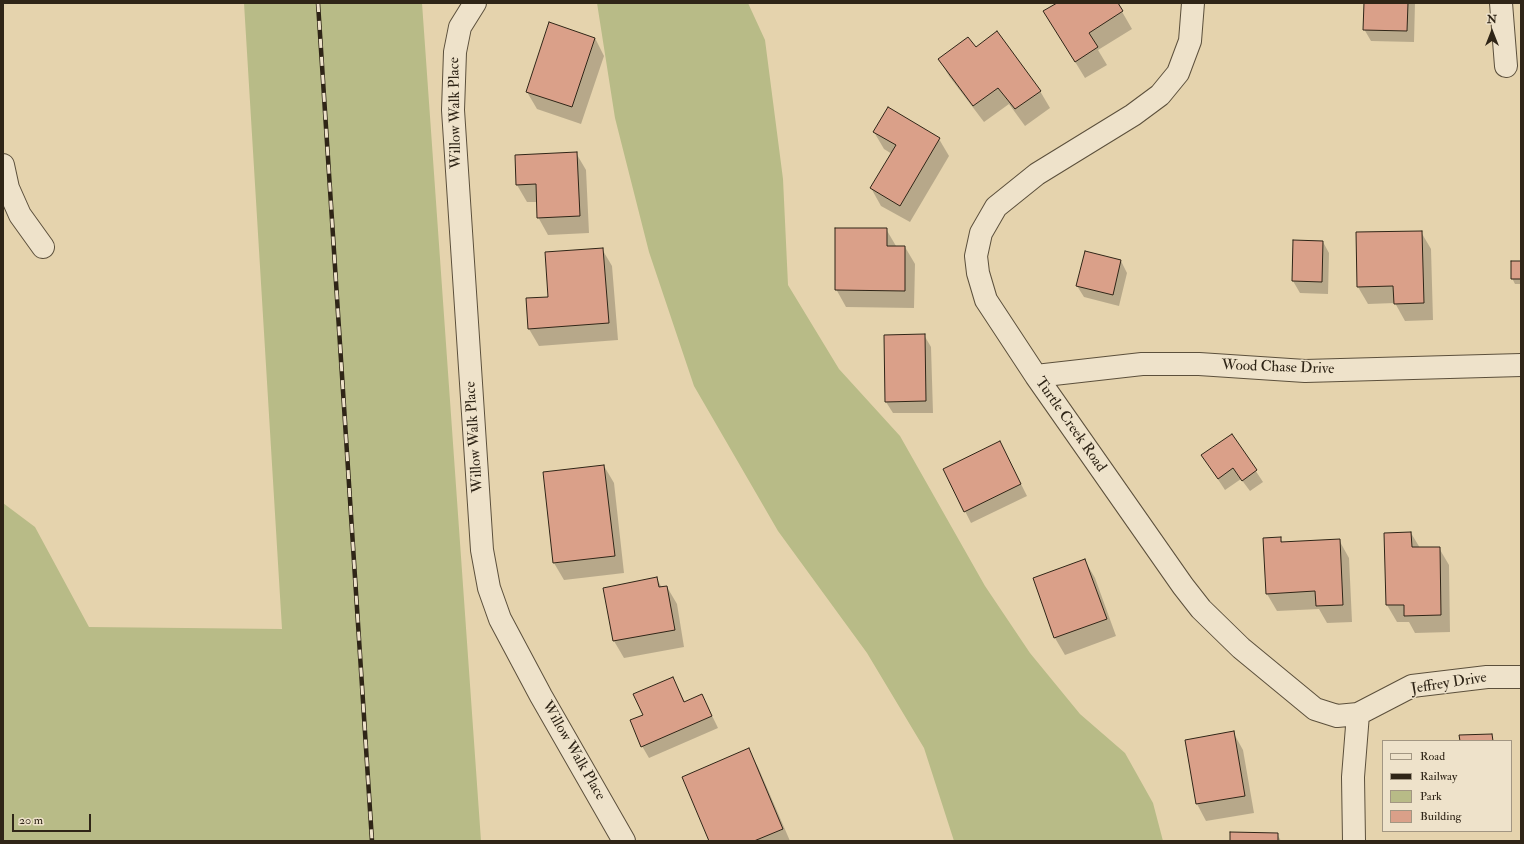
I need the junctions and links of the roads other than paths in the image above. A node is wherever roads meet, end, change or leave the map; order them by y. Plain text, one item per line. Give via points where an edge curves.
1 (475, 3) edge
2 (1193, 3) edge
3 (1501, 3) edge
4 (1506, 66) dead end
5 (3, 166) edge
6 (43, 247) dead end
7 (1521, 365) edge
8 (1036, 376) junction
9 (1521, 677) edge
10 (1358, 714) junction
11 (624, 841) edge
12 (1354, 841) edge

1 - 11 street, Willow Walk Place via 460,27 454,52 453,110 482,550 489,588 500,619
2 - 8 street, Turtle Creek Road via 1190,41 1178,73 1160,94 1133,115 1037,174 996,207 981,233 976,256 986,300
3 - 4 street
5 - 6 street via 8,188 20,215
7 - 8 street, Wood Chase Drive via 1305,371 1199,364 1142,364
8 - 10 street, Turtle Creek Road via 1201,610 1314,709 1337,716
9 - 10 street, Jeffrey Drive via 1487,677 1412,686
10 - 12 street via 1353,777

